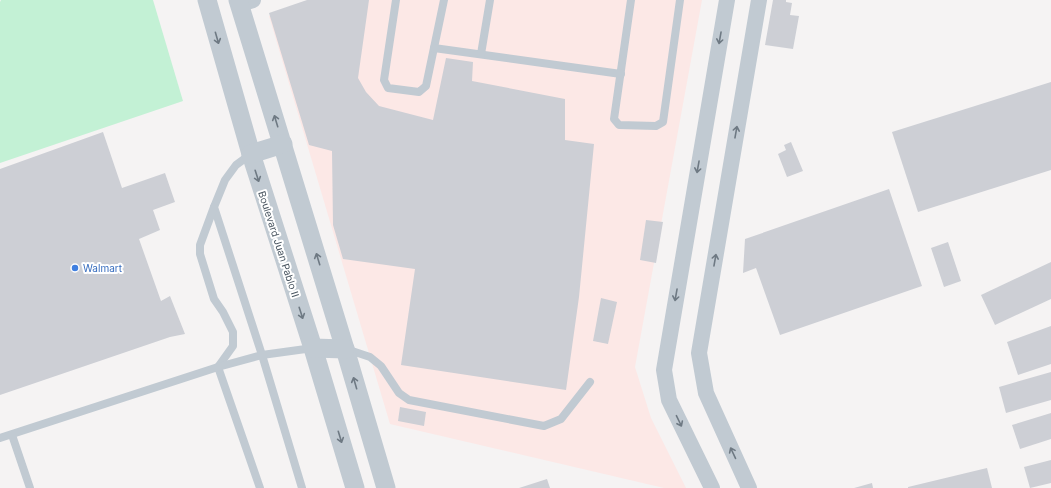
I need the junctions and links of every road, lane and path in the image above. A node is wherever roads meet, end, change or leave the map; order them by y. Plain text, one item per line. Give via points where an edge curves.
1 (207, 0) edge
2 (396, 0) edge
3 (444, 0) edge
4 (490, 0) edge
5 (632, 0) edge
6 (680, 0) edge
7 (727, 0) edge
8 (759, 0) edge
9 (244, 1) edge
10 (434, 48) junction
11 (481, 54) junction
12 (621, 74) junction
13 (283, 144) junction
14 (251, 154) junction
15 (214, 207) junction
16 (312, 348) junction
17 (345, 349) junction
18 (262, 355) junction
19 (218, 367) junction
20 (590, 382) dead end
21 (12, 435) junction
22 (0, 438) edge
23 (30, 488) edge
24 (260, 488) edge
25 (302, 488) edge
26 (355, 488) edge
27 (386, 488) edge
28 (712, 488) edge
29 (750, 488) edge

1 -> 14 street, Boulevard Juan Pablo II
2 - 10 lane via 384,80 388,88 419,92 426,86
3 - 10 lane
4 - 11 lane
5 - 12 lane
6 - 12 lane via 663,122 656,126 618,125 614,119
7 -> 28 street via 664,370 669,400
29 -> 8 street via 706,393 699,353
13 -> 9 street
10 - 11 lane
11 - 12 lane
13 - 14 street
17 -> 13 street
14 - 15 lane via 236,165 225,180
14 -> 16 street, Boulevard Juan Pablo II
15 - 18 lane
15 - 19 lane via 200,245 200,254 214,299 233,332 233,346
16 - 17 street
16 - 18 lane
16 -> 26 street, Boulevard Juan Pablo II
17 - 20 lane via 370,357 381,366 399,393 408,400 544,426 561,419
27 -> 17 street
18 - 19 lane
18 - 25 lane
19 - 21 lane
19 - 24 lane
21 - 22 lane
21 - 23 lane

